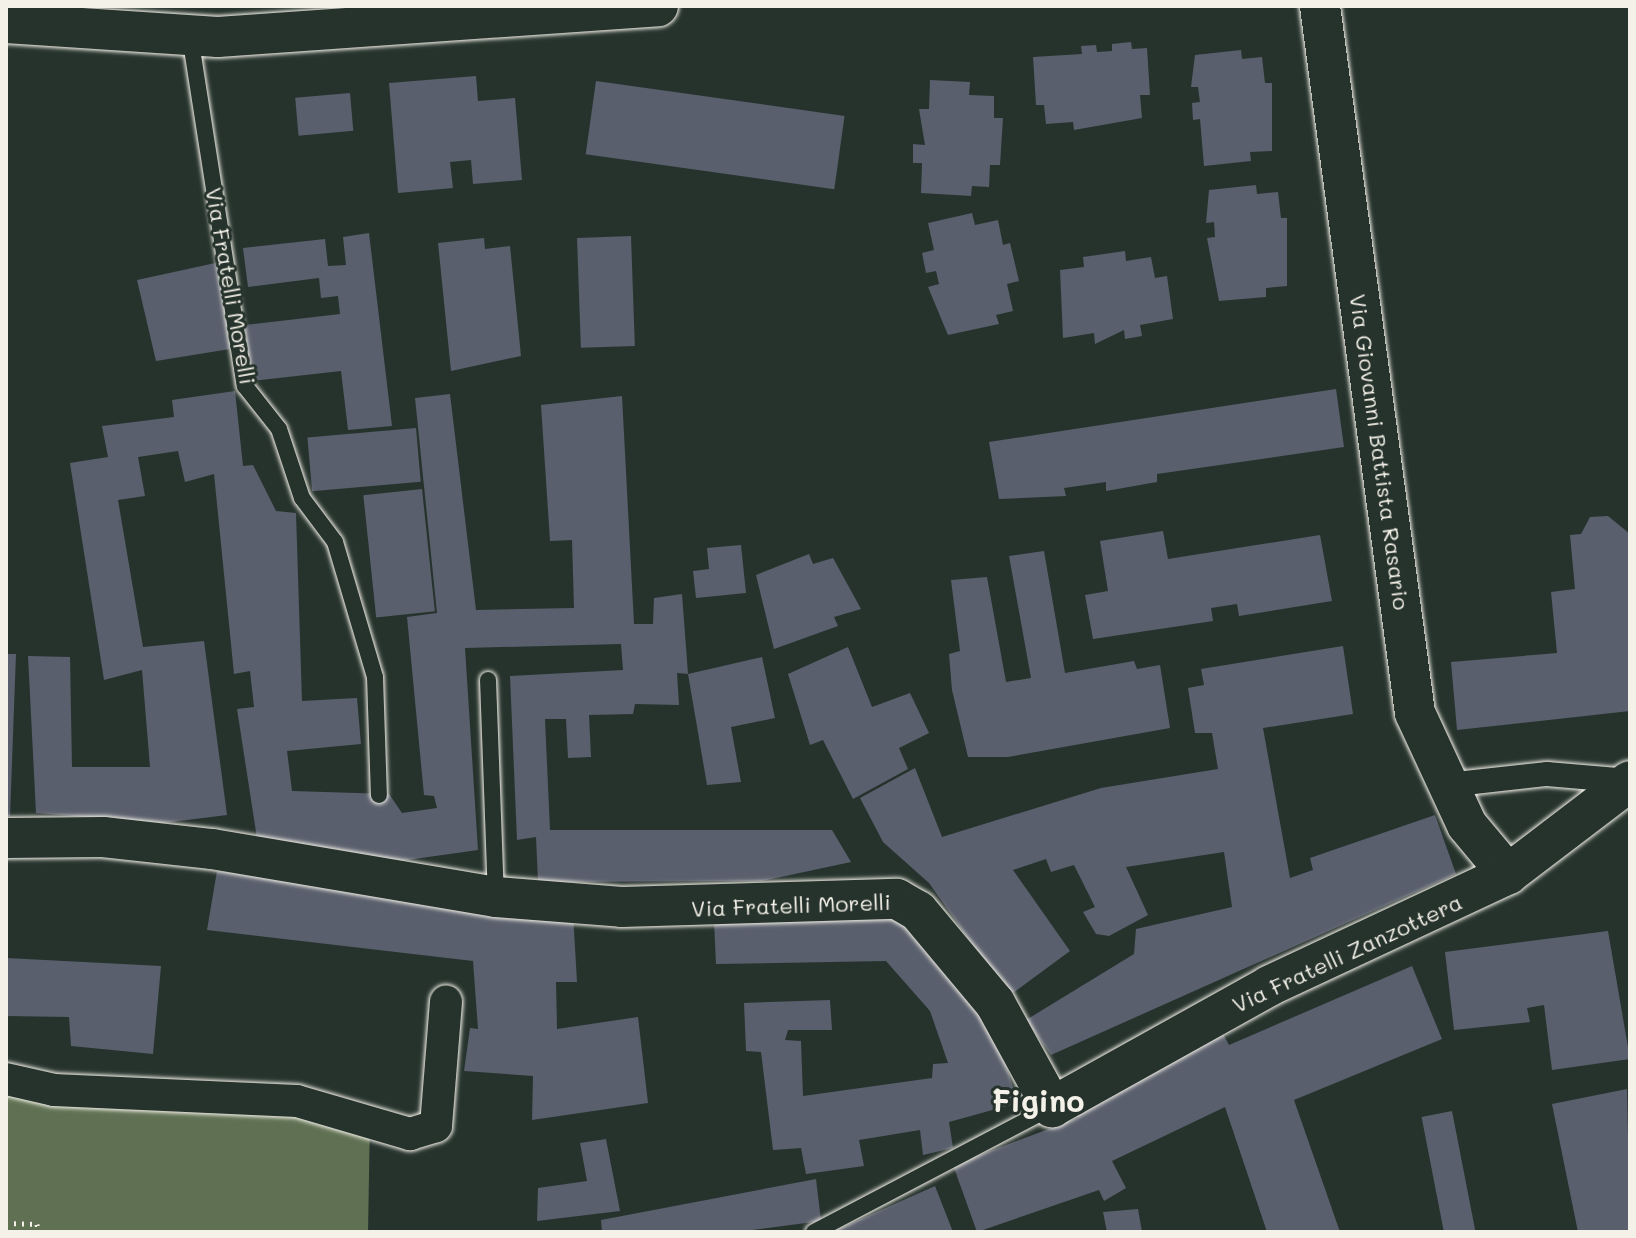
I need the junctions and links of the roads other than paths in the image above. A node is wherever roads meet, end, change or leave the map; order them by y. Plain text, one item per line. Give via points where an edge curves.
1 (658, 6) edge
2 (1320, 6) edge
3 (6, 23) edge
4 (190, 36) junction
5 (488, 680) dead end
6 (1630, 783) edge
7 (1447, 785) junction
8 (379, 795) dead end
9 (6, 838) edge
10 (1508, 874) junction
11 (496, 897) junction
12 (446, 1001) dead end
13 (6, 1079) edge
14 (1052, 1107) junction
15 (814, 1232) edge

1 - 4 street
2 - 7 street, Via Giovanni Battista Rasario via 1415,713
3 - 4 street
4 - 8 lane, Via Fratelli Morelli via 245,386 279,429 302,498 335,542 375,677
5 - 11 lane
6 - 7 street via 1547,774
6 - 10 street, Via Fratelli Zanzottera
7 - 10 street, Via Giovanni Battista Rasario via 1467,825
9 - 11 street, Via Fratelli Morelli via 103,837 378,870
10 - 14 street, Via Fratelli Zanzottera via 1269,986
11 - 14 street, Via Fratelli Morelli via 714,909 897,899 918,911 995,1003
12 - 13 street via 436,1126 410,1134 297,1101 54,1090
14 - 15 lane

